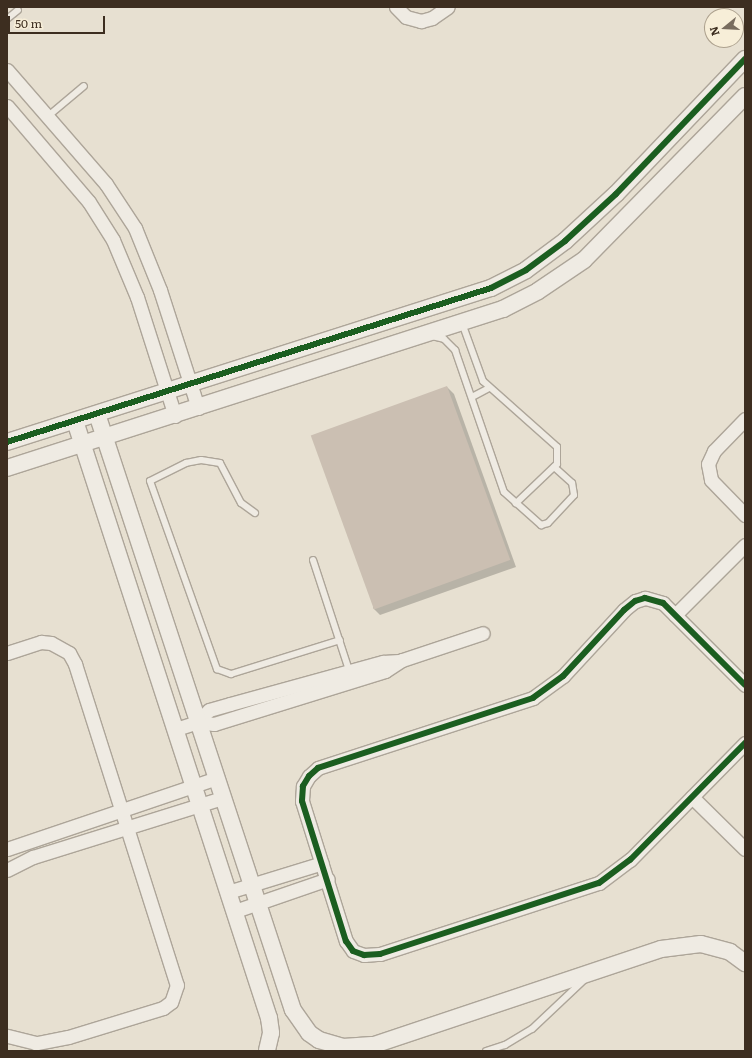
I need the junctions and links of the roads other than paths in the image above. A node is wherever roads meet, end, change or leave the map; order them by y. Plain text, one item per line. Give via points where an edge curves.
1 (396, 7) edge
2 (448, 7) edge
3 (18, 10) dead end
4 (7, 19) edge
5 (745, 59) edge
6 (7, 70) edge
7 (84, 86) dead end
8 (745, 96) edge
9 (7, 106) edge
10 (47, 117) junction
11 (462, 323) junction
12 (426, 334) junction
13 (190, 382) junction
14 (489, 388) junction
15 (167, 390) junction
16 (472, 397) junction
17 (198, 408) junction
18 (97, 414) junction
19 (175, 416) junction
20 (745, 419) edge
21 (75, 421) junction
22 (105, 439) junction
23 (7, 442) edge
24 (83, 446) junction
25 (554, 467) junction
26 (7, 468) edge
27 (516, 503) junction
28 (255, 513) dead end
29 (745, 515) edge
30 (745, 545) edge
31 (313, 560) dead end
32 (675, 615) junction
33 (483, 633) dead end
34 (340, 640) junction
35 (7, 653) edge
36 (351, 676) junction
37 (745, 685) edge
38 (197, 722) junction
39 (176, 729) junction
40 (745, 743) edge
41 (217, 778) junction
42 (194, 786) junction
43 (692, 797) junction
44 (223, 798) junction
45 (200, 805) junction
46 (122, 809) junction
47 (128, 827) junction
48 (7, 849) edge
49 (745, 849) edge
50 (322, 863) junction
51 (7, 870) edge
52 (328, 880) junction
53 (252, 885) junction
54 (228, 892) junction
55 (258, 904) junction
56 (235, 911) junction
57 (745, 963) edge
58 (593, 972) junction
59 (7, 1036) edge
60 (372, 1046) junction
61 (267, 1051) edge
62 (355, 1051) edge
63 (486, 1051) edge

1 - 2 street via 406,17 421,20 432,18
3 - 4 lane
5 - 13 street via 616,194 565,241 526,270 491,288
6 - 10 street
7 - 10 lane
8 - 11 street via 584,260 538,291 503,309
9 - 15 street via 89,202 113,240 137,297
10 - 13 street via 106,184 135,228 160,290
11 - 12 street
11 - 14 lane via 479,372
12 - 16 lane via 444,340 455,350
12 - 17 street
13 - 15 street
13 - 17 street
14 - 16 lane
14 - 25 lane via 552,440 559,453
15 - 18 street
15 - 19 street
16 - 27 lane via 502,488
17 - 19 street
18 - 21 street
18 - 22 street
19 - 22 street
20 - 29 street via 714,451 708,464 712,480
21 - 23 street
21 - 24 street
22 - 24 street
22 - 38 street
24 - 26 street
24 - 39 street
25 - 27 lane
25 - 27 lane via 572,484 574,495 548,523 539,524
28 - 34 lane via 241,503 220,463 201,460 186,463 150,481 217,669 231,674
30 - 32 street
31 - 34 lane
32 - 37 street
32 - 50 street via 663,603 653,599 635,601 563,676 533,698 318,768 303,786 302,801
33 - 36 street via 402,660 385,671
34 - 36 lane
35 - 46 street via 41,642 60,646 69,654 75,664
36 - 38 street via 214,724
38 - 39 street
38 - 41 street
39 - 42 street
40 - 43 street
41 - 42 street
41 - 44 street
42 - 45 street
42 - 46 street
43 - 49 street
43 - 52 street via 630,860 599,883 380,954 364,955 353,951 346,941
44 - 45 street
44 - 53 street
45 - 47 street
45 - 54 street
46 - 47 street
46 - 48 street
47 - 51 street via 33,857
47 - 59 street via 178,985 174,997 163,1008 49,1042 36,1043
50 - 52 street
50 - 53 street
52 - 55 street
53 - 54 street
53 - 55 street
54 - 56 street
55 - 56 street
55 - 60 street via 293,1010 301,1024 309,1033 329,1044 343,1047
56 - 61 street via 269,1018 272,1033
57 - 58 street via 715,946 683,945
58 - 60 street
58 - 63 lane via 532,1029 505,1045
60 - 62 street

